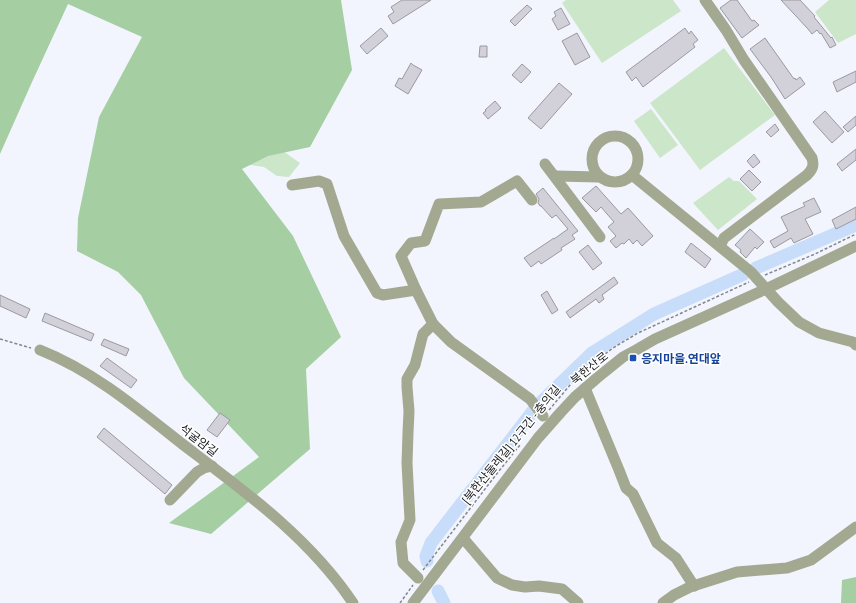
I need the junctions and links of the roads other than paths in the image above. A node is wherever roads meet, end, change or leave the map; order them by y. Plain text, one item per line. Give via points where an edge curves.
1 (705, 0) edge
2 (545, 164) dead end
3 (632, 175) junction
4 (554, 176) junction
5 (599, 177) junction
6 (292, 185) dead end
7 (532, 200) dead end
8 (600, 237) dead end
9 (720, 246) junction
10 (856, 246) edge
11 (766, 289) junction
12 (416, 290) junction
13 (433, 324) junction
14 (856, 345) edge
15 (40, 350) road end
16 (585, 388) junction
17 (543, 416) road end
18 (212, 466) junction
19 (170, 500) dead end
20 (856, 527) edge
21 (463, 538) junction
22 (418, 578) road end
23 (694, 586) junction
24 (353, 603) edge
25 (413, 603) edge
26 (578, 603) edge
27 (664, 603) edge

1 - 9 street via 814,162 812,170 807,175 724,238
2 - 4 street
3 - 5 street via 626,180 612,183
3 - 5 street via 637,168 638,153 629,140 614,136 600,141 592,152 592,166
3 - 9 street
4 - 5 street
4 - 8 street
6 - 12 street via 319,181 327,184 344,236 377,292 384,295
7 - 12 street via 517,181 481,202 439,204 425,241 411,243 401,256
9 - 11 street via 751,272
10 - 11 street, 북한산로
11 - 14 street via 799,322 819,333
11 - 16 street, 북한산로 via 694,321 623,357
12 - 13 street
13 - 17 street via 451,342 530,399
13 - 22 street via 423,334 415,365 407,379 410,411 407,463 410,520 401,542 403,563
15 - 18 street, 석굴암길 via 84,372 117,394
16 - 21 street, 북한산로 via 538,438
16 - 23 street via 626,488 633,494 657,543 676,558
18 - 19 street via 197,472
18 - 24 street, 석굴암길 via 294,534
20 - 23 street via 811,560 787,568 737,572
21 - 25 street, 북한산로
21 - 26 street via 497,578 512,585 562,590
23 - 27 street via 674,595

